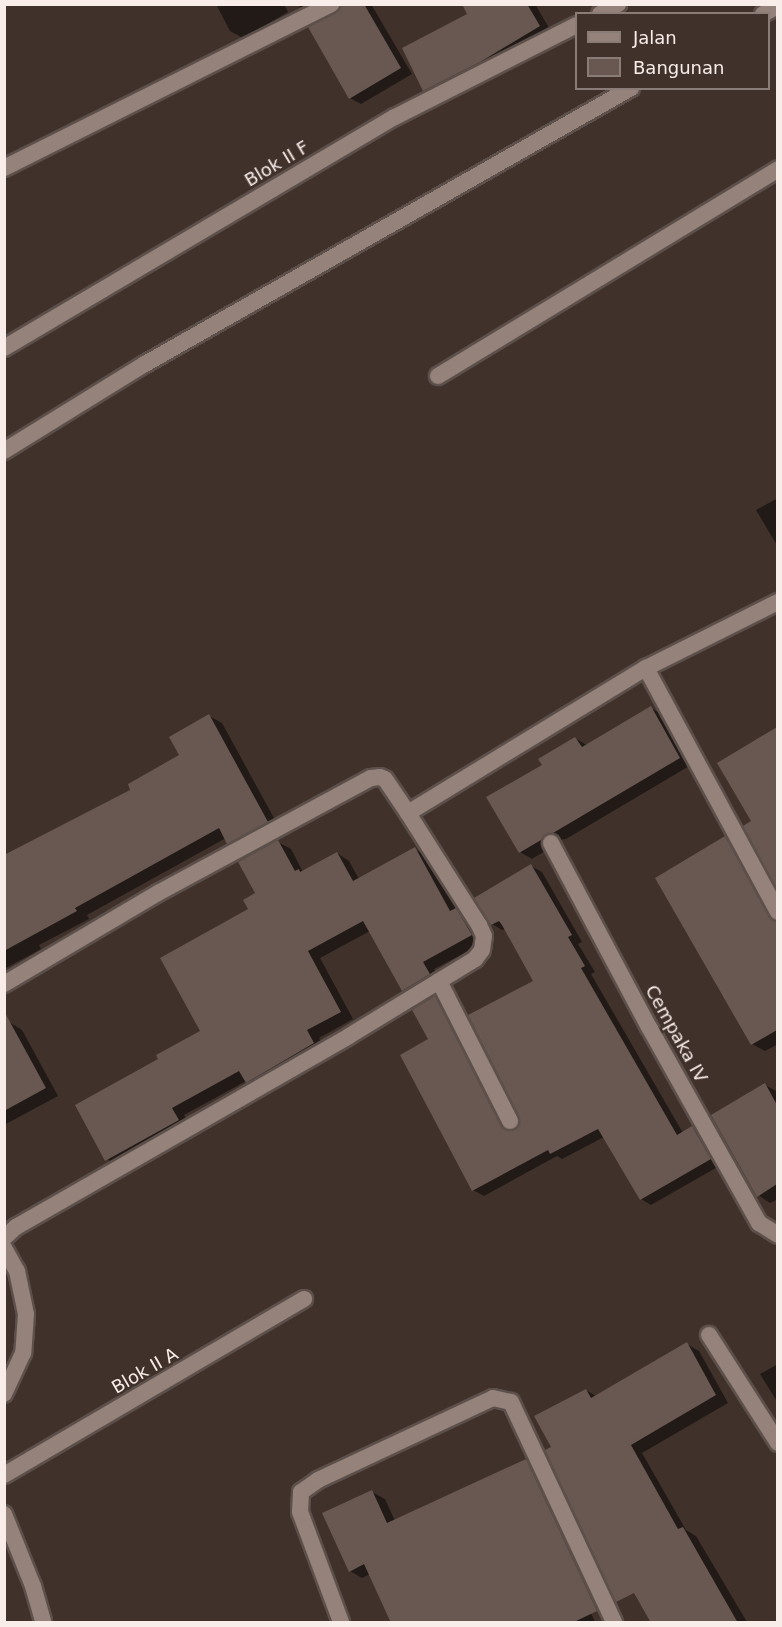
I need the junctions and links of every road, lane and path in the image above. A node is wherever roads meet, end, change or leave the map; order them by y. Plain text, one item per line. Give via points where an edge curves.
1 (331, 4) edge
2 (618, 4) edge
3 (604, 12) edge
4 (575, 27) edge
5 (627, 90) edge
6 (4, 168) edge
7 (777, 169) edge
8 (4, 348) edge
9 (438, 376) dead end
10 (4, 451) edge
11 (777, 602) edge
12 (646, 668) junction
13 (408, 813) junction
14 (552, 843) dead end
15 (777, 912) edge
16 (440, 981) junction
17 (4, 984) edge
18 (510, 1121) dead end
19 (777, 1235) edge
20 (4, 1238) edge
21 (4, 1248) edge
22 (304, 1299) dead end
23 (709, 1335) dead end
24 (4, 1394) edge
25 (777, 1443) edge
26 (4, 1475) edge
27 (4, 1514) edge
28 (43, 1623) edge
29 (341, 1623) edge
30 (614, 1623) edge

1 - 6 street
2 - 3 street
4 - 8 street, Blok II F via 395,117
5 - 10 street via 145,364
7 - 9 street
11 - 12 street
12 - 13 street
12 - 15 street
13 - 16 street via 484,936 482,950 475,958
13 - 17 street via 385,779 371,778 158,893
14 - 19 street, Cempaka IV via 759,1223
16 - 18 street
16 - 20 street via 16,1227
21 - 24 street via 17,1271 26,1314 23,1353
22 - 26 street, Blok II A
23 - 25 street
27 - 28 street via 33,1586
29 - 30 street via 300,1512 301,1492 318,1480 493,1398 511,1402

